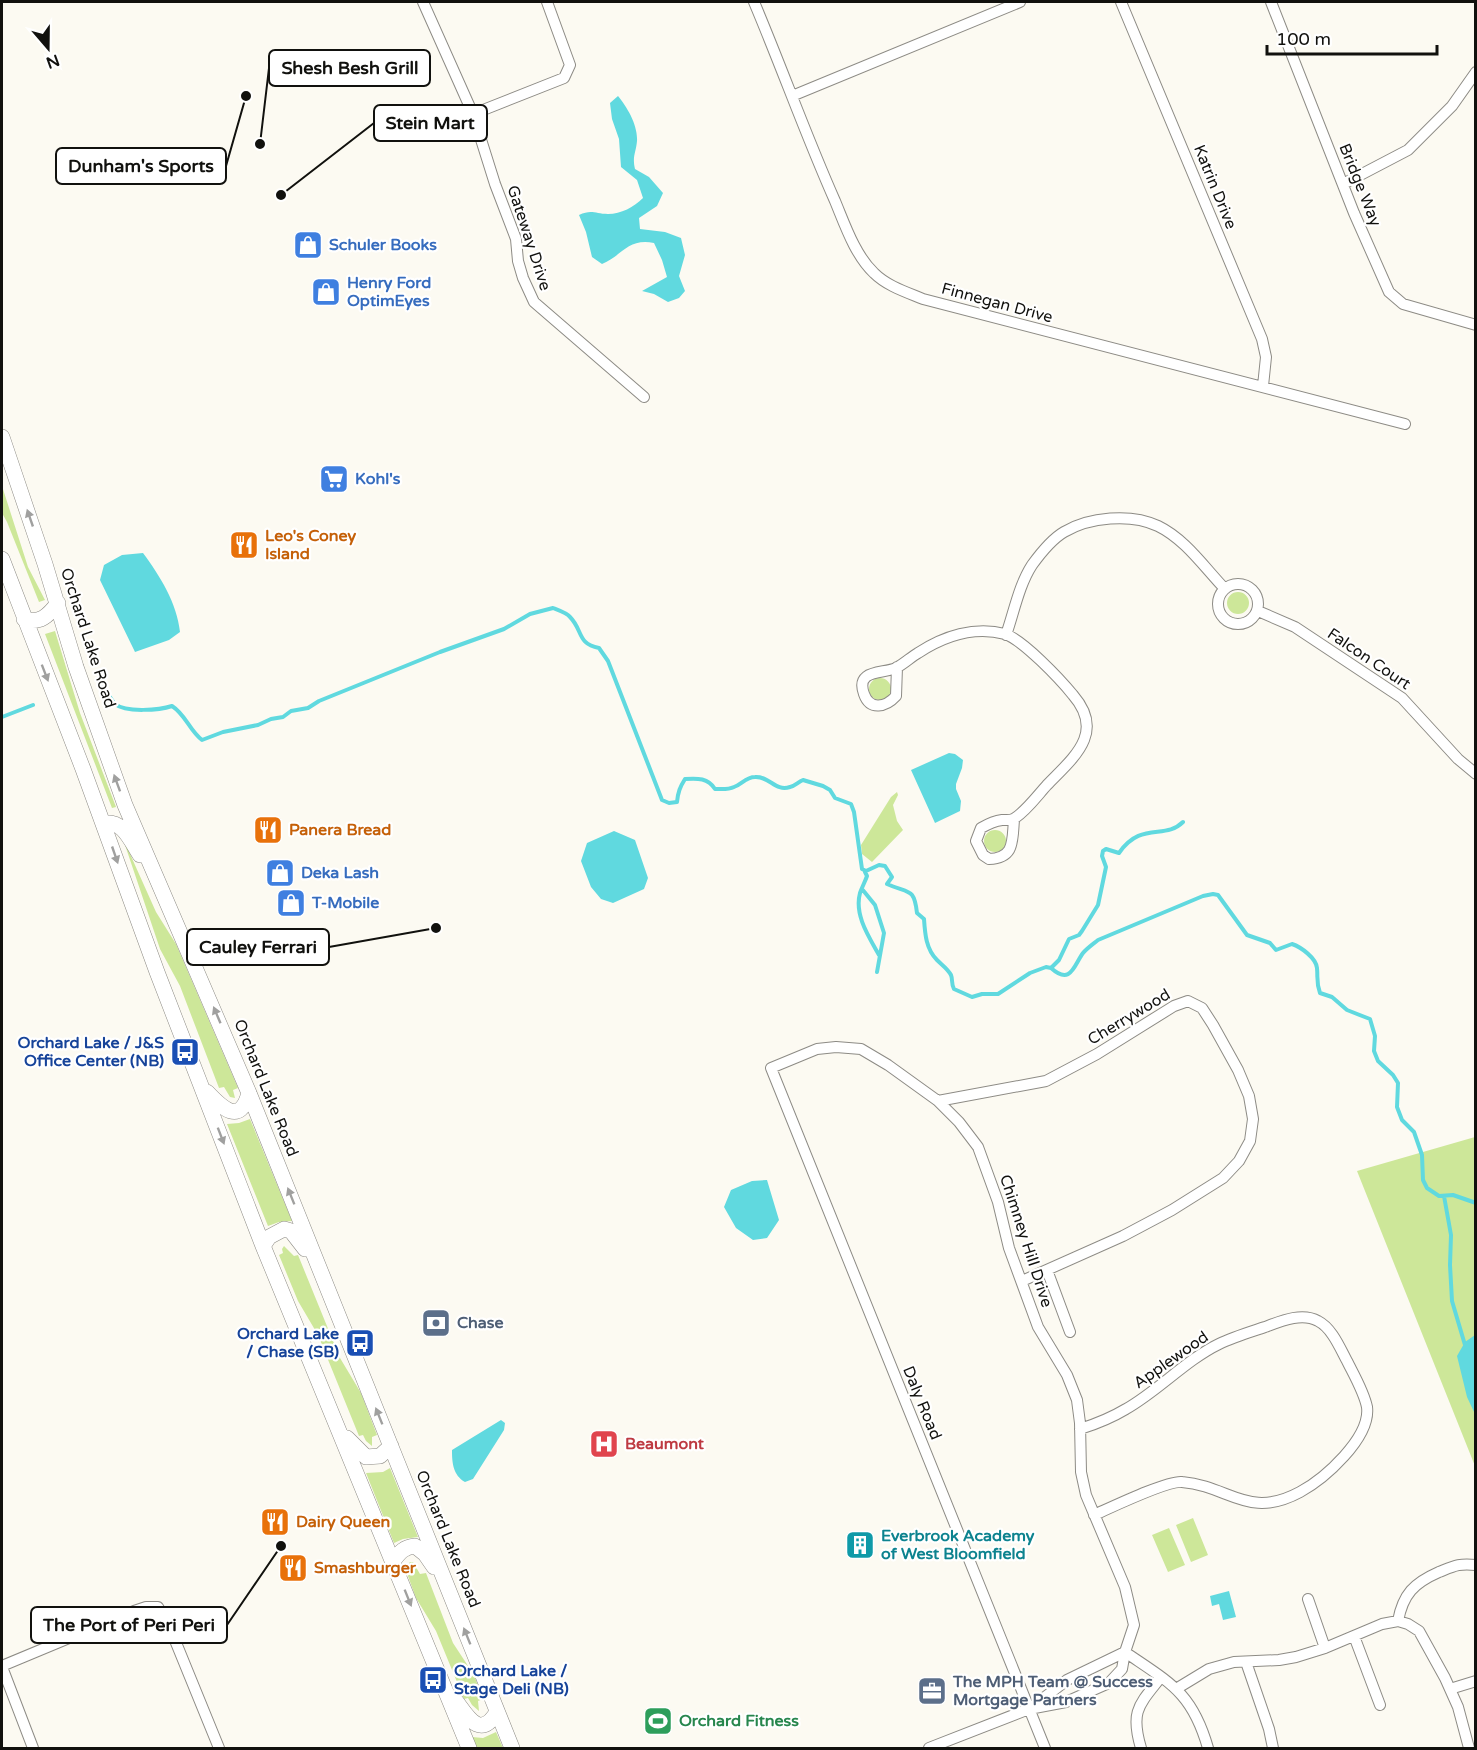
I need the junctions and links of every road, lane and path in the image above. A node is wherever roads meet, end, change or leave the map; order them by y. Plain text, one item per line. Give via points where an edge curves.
1 (423, 2) edge
2 (547, 2) edge
3 (754, 2) edge
4 (1020, 2) edge
5 (1121, 2) edge
6 (1271, 2) edge
7 (1476, 72) edge
8 (792, 96) junction
9 (473, 114) junction
10 (1343, 184) junction
11 (1476, 325) edge
12 (1263, 386) junction
13 (644, 397) dead end
14 (1405, 424) dead end
15 (2, 437) edge
16 (8, 467) edge
17 (2, 559) edge
18 (1225, 589) junction
19 (58, 603) junction
20 (1258, 611) junction
21 (24, 619) junction
22 (1006, 635) junction
23 (897, 668) dead end
24 (1476, 774) edge
25 (1014, 820) dead end
26 (104, 823) junction
27 (156, 876) junction
28 (771, 1068) joint
29 (202, 1088) junction
30 (249, 1093) junction
31 (938, 1101) junction
32 (263, 1246) junction
33 (1047, 1270) junction
34 (324, 1280) junction
35 (1022, 1281) junction
36 (1070, 1332) dead end
37 (339, 1429) junction
38 (1080, 1429) junction
39 (391, 1446) junction
40 (1094, 1515) junction
41 (393, 1561) junction
42 (1476, 1565) edge
43 (447, 1587) junction
44 (1308, 1599) dead end
45 (1398, 1621) junction
46 (1354, 1636) junction
47 (1325, 1648) junction
48 (1125, 1652) junction
49 (1246, 1662) junction
50 (2, 1667) edge
51 (1091, 1669) junction
52 (1161, 1677) junction
53 (441, 1679) junction
54 (1476, 1681) edge
55 (1100, 1687) junction
56 (1176, 1689) junction
57 (1450, 1689) junction
58 (1380, 1704) dead end
59 (1029, 1709) junction
60 (497, 1712) junction
61 (33, 1749) edge
62 (219, 1749) edge
63 (469, 1749) edge
64 (512, 1749) edge
65 (929, 1749) edge
66 (1045, 1749) edge
67 (1141, 1749) edge
68 (1208, 1749) edge
69 (1273, 1749) edge
70 (1469, 1749) edge

1 - 9 street, Gateway Drive
2 - 9 street via 570,64 564,78
3 - 8 street, Finnegan Drive
4 - 8 street
5 - 12 street, Katrin Drive via 1262,339 1266,357
6 - 10 street, Bridge Way
7 - 10 street via 1432,129 1408,150
8 - 12 street, Finnegan Drive via 858,252 875,274 891,284 922,299
9 - 13 street, Gateway Drive via 516,238 523,278 534,302
10 - 11 street, Bridge Way via 1389,292 1403,304
12 - 14 street, Finnegan Drive
15 - 16 main road, Orchard Lake Road
19 -> 16 main road, Orchard Lake Road
17 - 21 main road
18 - 20 street via 1237,584 1250,587 1258,598
18 - 20 street via 1218,600 1224,619 1243,624
18 - 22 street via 1190,550 1157,525 1126,518 1097,520 1064,532 1039,556 1025,579
19 - 21 main road via 47,617
27 -> 19 main road, Orchard Lake Road via 125,805 76,667
20 - 24 street, Falcon Court via 1295,627 1402,698
21 -> 26 main road
22 - 23 street via 972,631 959,634
22 - 25 street via 1020,643 1074,695 1082,706 1088,731 1075,756
26 - 27 main road via 113,822 122,828
26 -> 29 main road
30 -> 27 main road, Orchard Lake Road
28 - 31 street, Chimney Hill Drive via 817,1050 861,1049
28 - 59 street, Daly Road
29 - 30 main road via 231,1112 242,1109
29 -> 32 main road
34 -> 30 main road, Orchard Lake Road
31 - 33 street, Cherrywood via 1046,1081 1174,1006 1188,1001 1202,1008 1249,1096 1250,1141 1239,1161 1223,1178 1172,1210
31 - 35 street, Chimney Hill Drive via 978,1147
32 - 34 main road via 276,1231 291,1231
32 - 37 main road
33 - 35 street, Cherrywood
33 - 36 street
39 -> 34 main road, Orchard Lake Road
35 - 38 street, Chimney Hill Drive via 1038,1327 1077,1400
37 - 39 main road via 366,1457 380,1456
37 - 41 main road
38 - 40 street, Chimney Hill Drive via 1081,1472
38 - 40 street, Applewood via 1127,1409 1217,1344 1290,1318 1317,1321 1330,1332 1367,1406 1366,1424 1338,1462 1299,1493 1279,1501 1248,1503 1181,1481
39 - 43 main road, Orchard Lake Road
40 - 48 street, Chimney Hill Drive via 1125,1587 1134,1625
41 - 43 main road via 407,1546 415,1546
41 -> 53 main road
42 - 45 street via 1460,1563 1424,1579 1408,1592
60 -> 43 main road, Orchard Lake Road
44 - 47 street
45 - 46 street
45 - 57 street via 1419,1631
46 - 47 street
46 - 58 street
47 - 49 street via 1279,1660
48 - 51 street
48 - 52 street
48 - 55 street, Chimney Hill Drive via 1122,1669
49 - 56 street via 1209,1670
49 - 69 street
50 - 61 street
50 - 62 street via 146,1606 158,1607
51 - 55 street
51 - 59 street via 1067,1680
52 - 56 street
52 - 67 street via 1136,1711
53 - 60 main road via 470,1722 487,1724
53 - 63 main road
54 - 57 street
55 - 59 street, Chimney Hill Drive via 1066,1702
56 - 68 street via 1201,1724
57 - 70 street
59 - 65 street
59 - 66 street, Daly Road
60 - 64 main road, Orchard Lake Road

